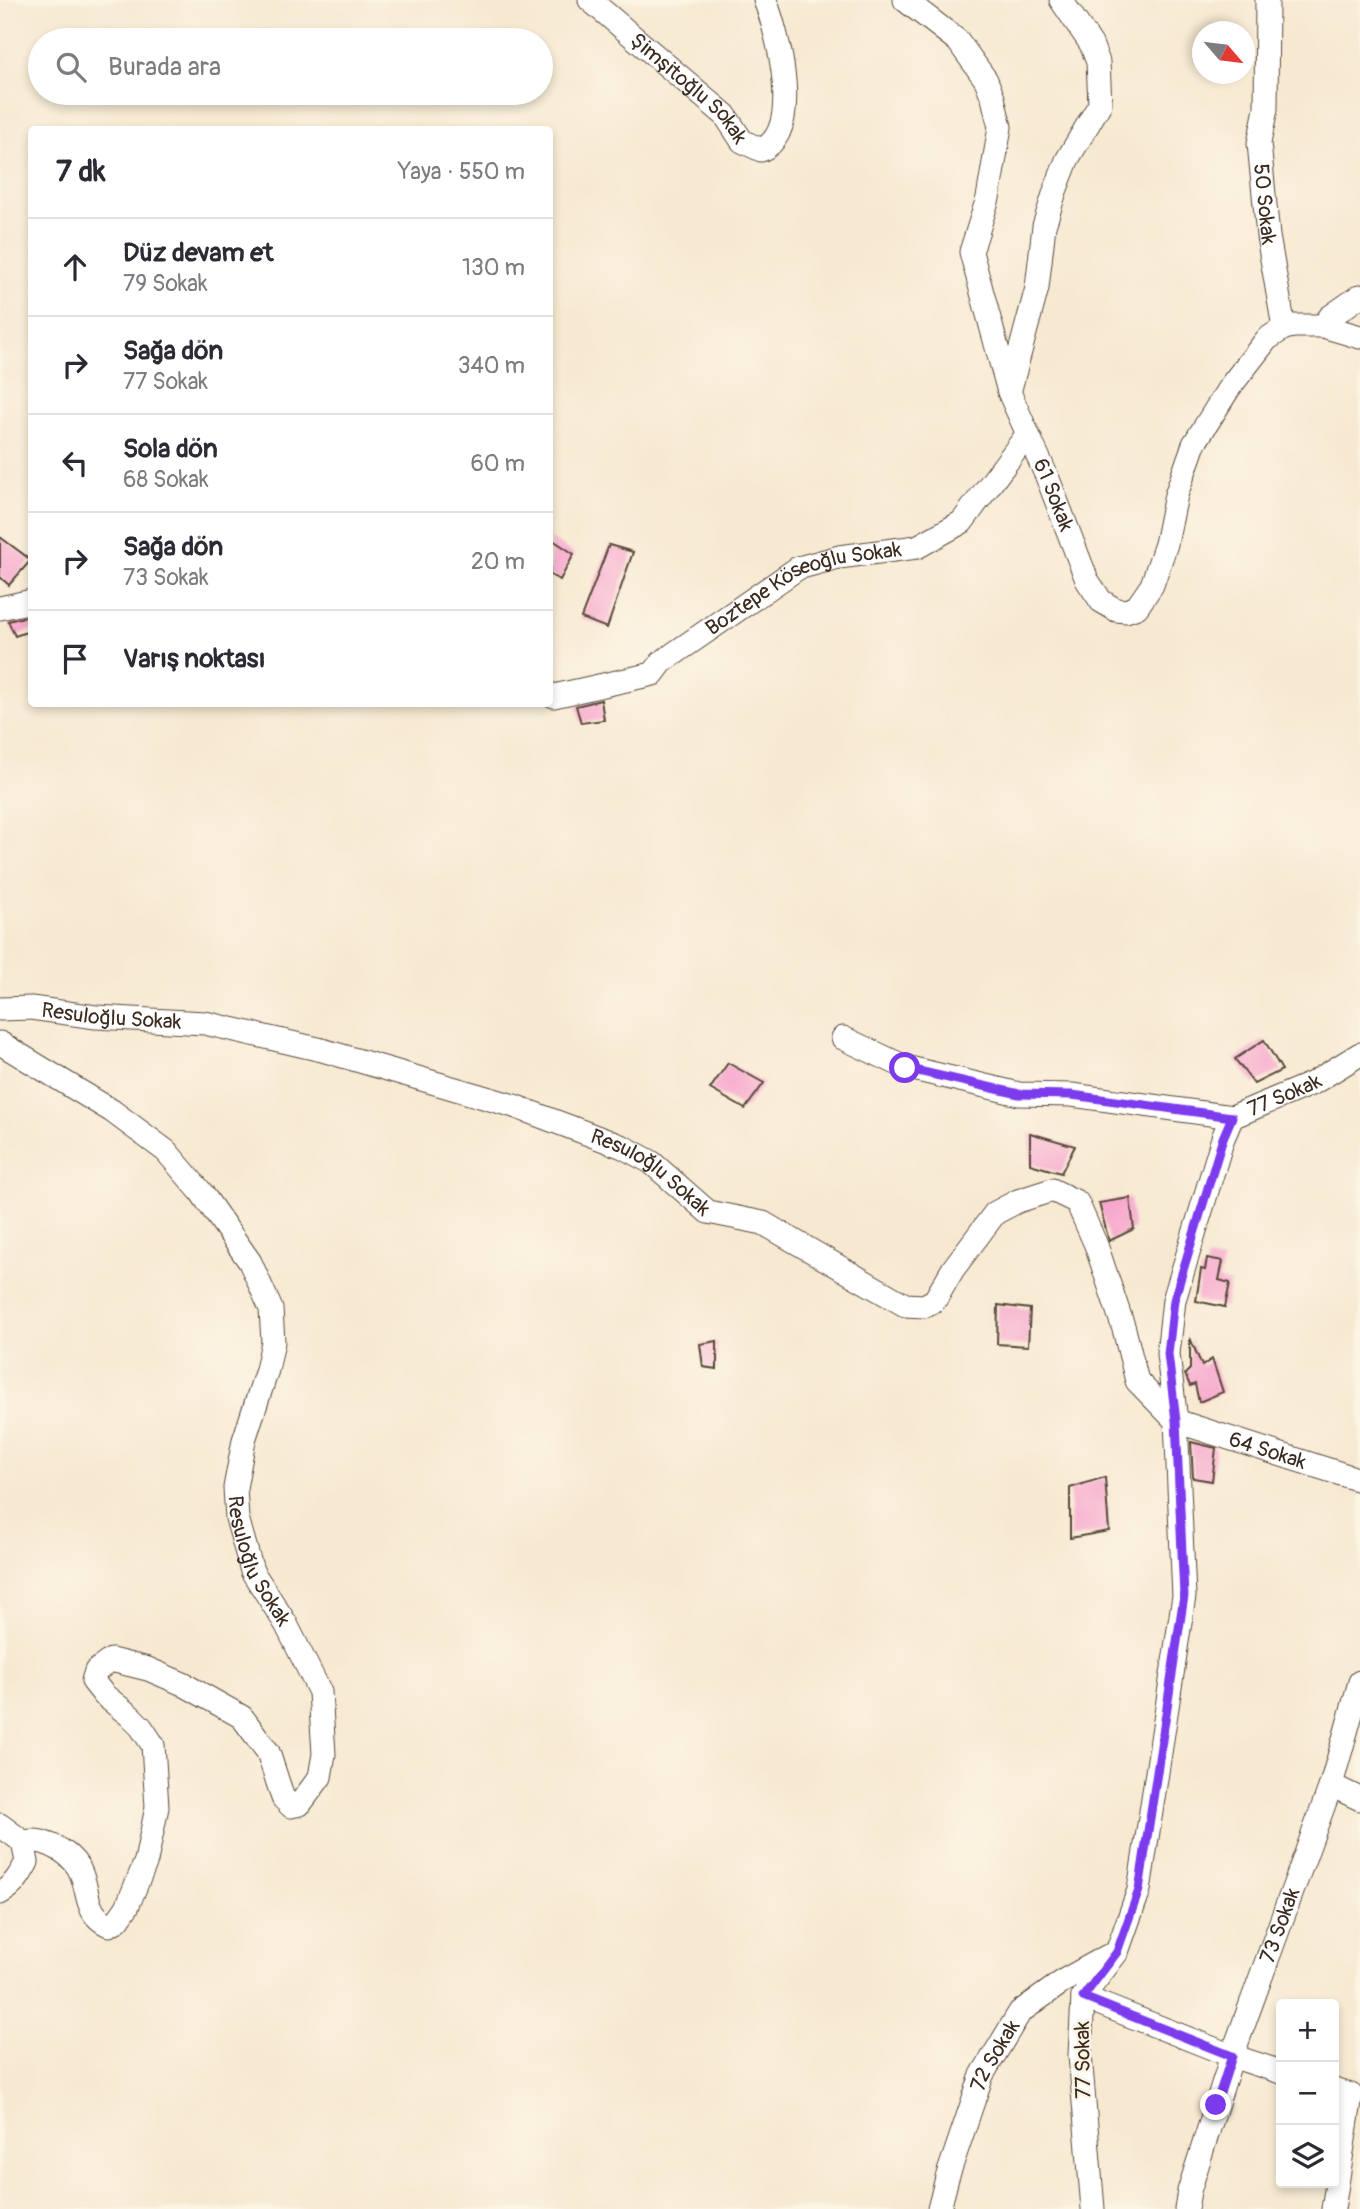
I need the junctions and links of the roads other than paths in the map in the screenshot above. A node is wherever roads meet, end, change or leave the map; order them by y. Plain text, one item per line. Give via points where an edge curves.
1 (590, 0) edge
2 (765, 0) edge
3 (905, 0) edge
4 (1061, 0) edge
5 (1267, 0) edge
6 (1360, 296) edge
7 (1323, 326) junction
8 (1284, 328) junction
9 (1360, 337) edge
10 (1009, 393) junction
11 (1027, 435) junction
12 (28, 602) edge
13 (0, 608) edge
14 (553, 696) edge
15 (0, 1009) edge
16 (844, 1038) dead end
17 (0, 1043) edge
18 (1360, 1054) edge
19 (1232, 1117) junction
20 (1176, 1421) junction
21 (1360, 1480) edge
22 (1360, 1682) edge
23 (1331, 1785) junction
24 (1360, 1799) edge
25 (0, 1825) edge
26 (23, 1842) junction
27 (0, 1893) edge
28 (1117, 1952) junction
29 (1083, 1997) junction
30 (1232, 2056) junction
31 (1276, 2070) edge
32 (1342, 2092) edge
33 (939, 2209) edge
34 (1093, 2209) edge
35 (1186, 2209) edge
36 (1333, 2209) edge

1 - 2 street, Şimşitoğlu Sokak via 725,115 742,141 761,150 778,137 785,112 782,72
3 - 10 street via 958,41 993,98 1000,127 988,198 971,252
4 - 10 street via 1098,62 1100,104 1067,160 1055,191 1044,226 1037,288
5 - 8 street, 50 Sokak via 1266,109 1259,143 1268,236
6 - 7 street
7 - 8 street
7 - 9 street
8 - 11 street, 61 Sokak via 1253,355 1194,444 1152,585 1137,607 1116,610 1101,601 1087,580
10 - 11 street, 61 Sokak
11 - 14 street, Boztepe Köseoğlu Sokak via 962,522 917,547 839,557 798,568 662,662 653,674
12 - 13 street
15 - 20 street, Resuloğlu Sokak via 205,1023 322,1050 514,1106 623,1147 651,1162 708,1212 763,1223 905,1305 924,1306 935,1300 995,1213 1052,1190 1077,1202 1096,1245 1137,1381
16 - 19 street via 905,1068 1019,1094 1072,1095
17 - 26 street, Resuloğlu Sokak via 112,1111 166,1151 250,1262 271,1309 273,1342 234,1488 237,1518 252,1571 286,1624 320,1692 324,1754 320,1777 300,1804 291,1805 283,1798 268,1752 242,1717 183,1684 111,1660 96,1671 93,1681 129,1714 153,1745 157,1807 146,1861 118,1920 109,1926 92,1913 82,1872 66,1853 40,1840
18 - 19 street, 77 Sokak via 1313,1083
19 - 20 street, 77 Sokak via 1174,1300 1168,1354
20 - 21 street, 64 Sokak
20 - 28 street, 77 Sokak via 1184,1596 1139,1890
22 - 23 street, 73 Sokak
23 - 24 street
23 - 30 street, 73 Sokak
25 - 26 street
26 - 27 street via 27,1862 19,1878
28 - 29 street, 77 Sokak
28 - 33 street, 72 Sokak via 1065,1980 1020,2012 982,2076
29 - 30 street
29 - 34 street, 77 Sokak via 1080,2055
30 - 31 street
30 - 35 street, 73 Sokak
32 - 36 street

